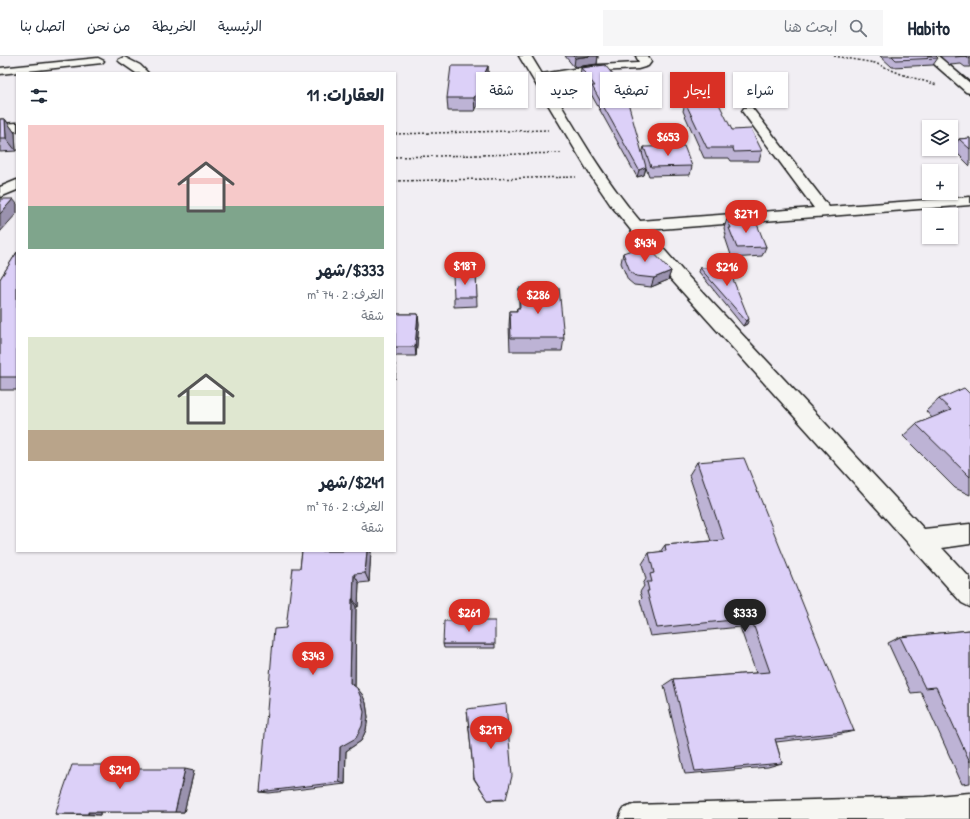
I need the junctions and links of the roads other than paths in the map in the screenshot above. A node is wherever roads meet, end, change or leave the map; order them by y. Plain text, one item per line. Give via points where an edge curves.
1 (525, 56) edge
2 (642, 56) edge
3 (931, 56) edge
4 (124, 60) dead end
5 (98, 61) dead end
6 (0, 71) edge
7 (141, 72) edge
8 (575, 72) edge
9 (536, 75) edge
10 (970, 89) edge
11 (556, 108) edge
12 (748, 111) dead end
13 (16, 127) edge
14 (0, 128) edge
15 (16, 185) edge
16 (0, 194) edge
17 (970, 201) edge
18 (825, 212) junction
19 (635, 226) junction
20 (970, 534) edge
21 (918, 540) junction
22 (970, 596) edge
23 (970, 807) edge
24 (927, 815) edge
25 (633, 819) edge

1 - 9 street
2 - 8 street via 645,62 638,66
3 - 10 street
4 - 7 street
5 - 6 street
11 - 19 street via 614,201
12 - 18 street
13 - 14 street
15 - 16 street
17 - 18 street
18 - 19 street
19 - 21 street
20 - 21 street
21 - 22 street
23 - 24 street
24 - 25 street

